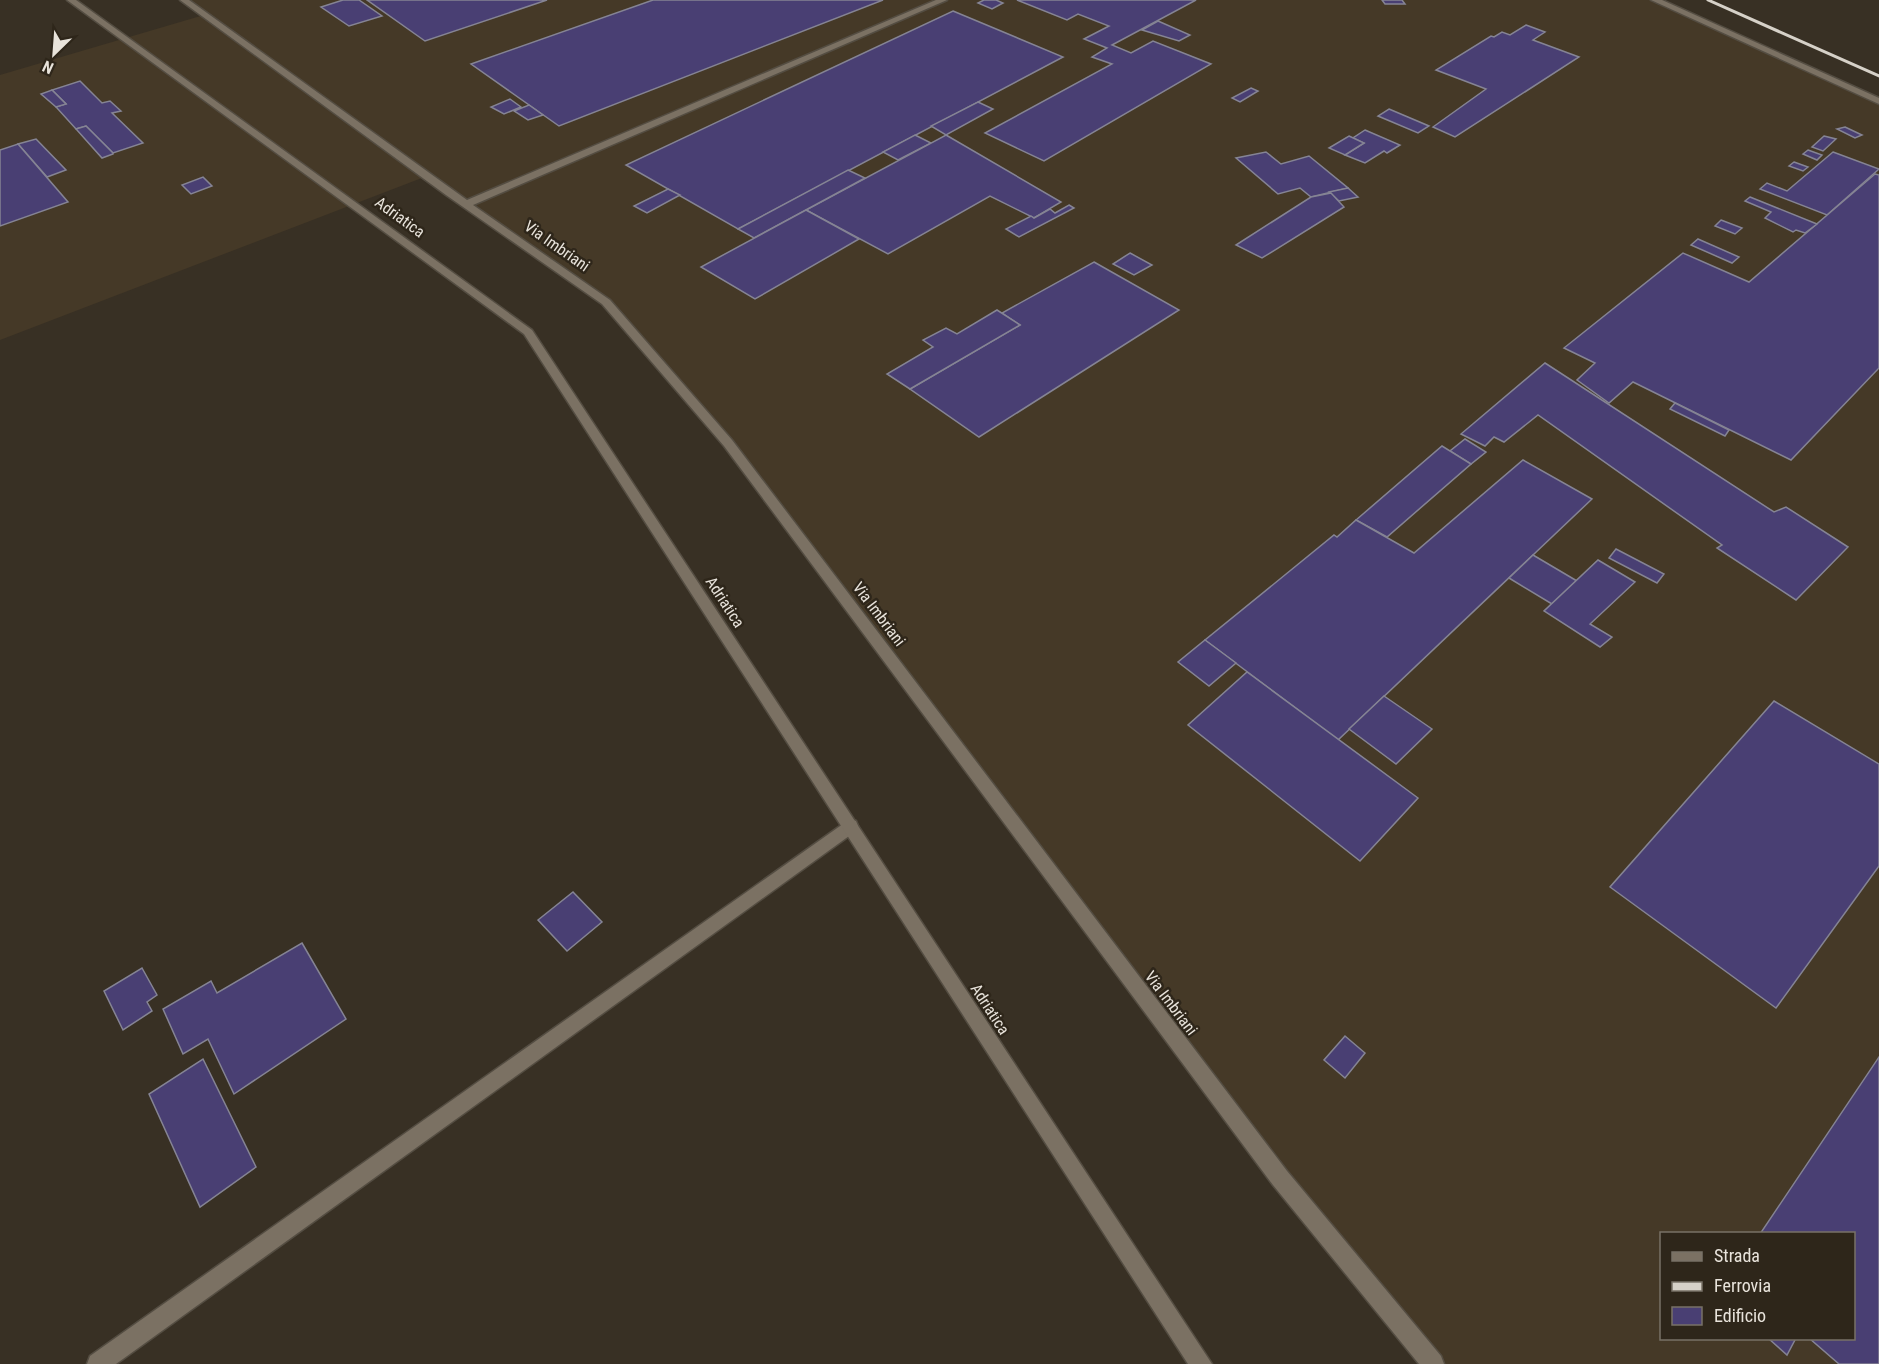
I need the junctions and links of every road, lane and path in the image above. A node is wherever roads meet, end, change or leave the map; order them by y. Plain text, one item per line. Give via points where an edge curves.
1 (71, 0) edge
2 (184, 0) edge
3 (943, 0) edge
4 (1655, 0) edge
5 (1879, 101) edge
6 (466, 204) junction
7 (850, 826) junction
8 (98, 1364) edge
9 (1201, 1364) edge
10 (1433, 1364) edge

1 - 7 main road, Adriatica via 528,332
2 - 6 main road, Via Imbriani
3 - 6 main road
4 - 5 main road
6 - 10 main road, Via Imbriani via 606,302 728,443 1280,1178
7 - 8 main road
7 - 9 main road, Adriatica

